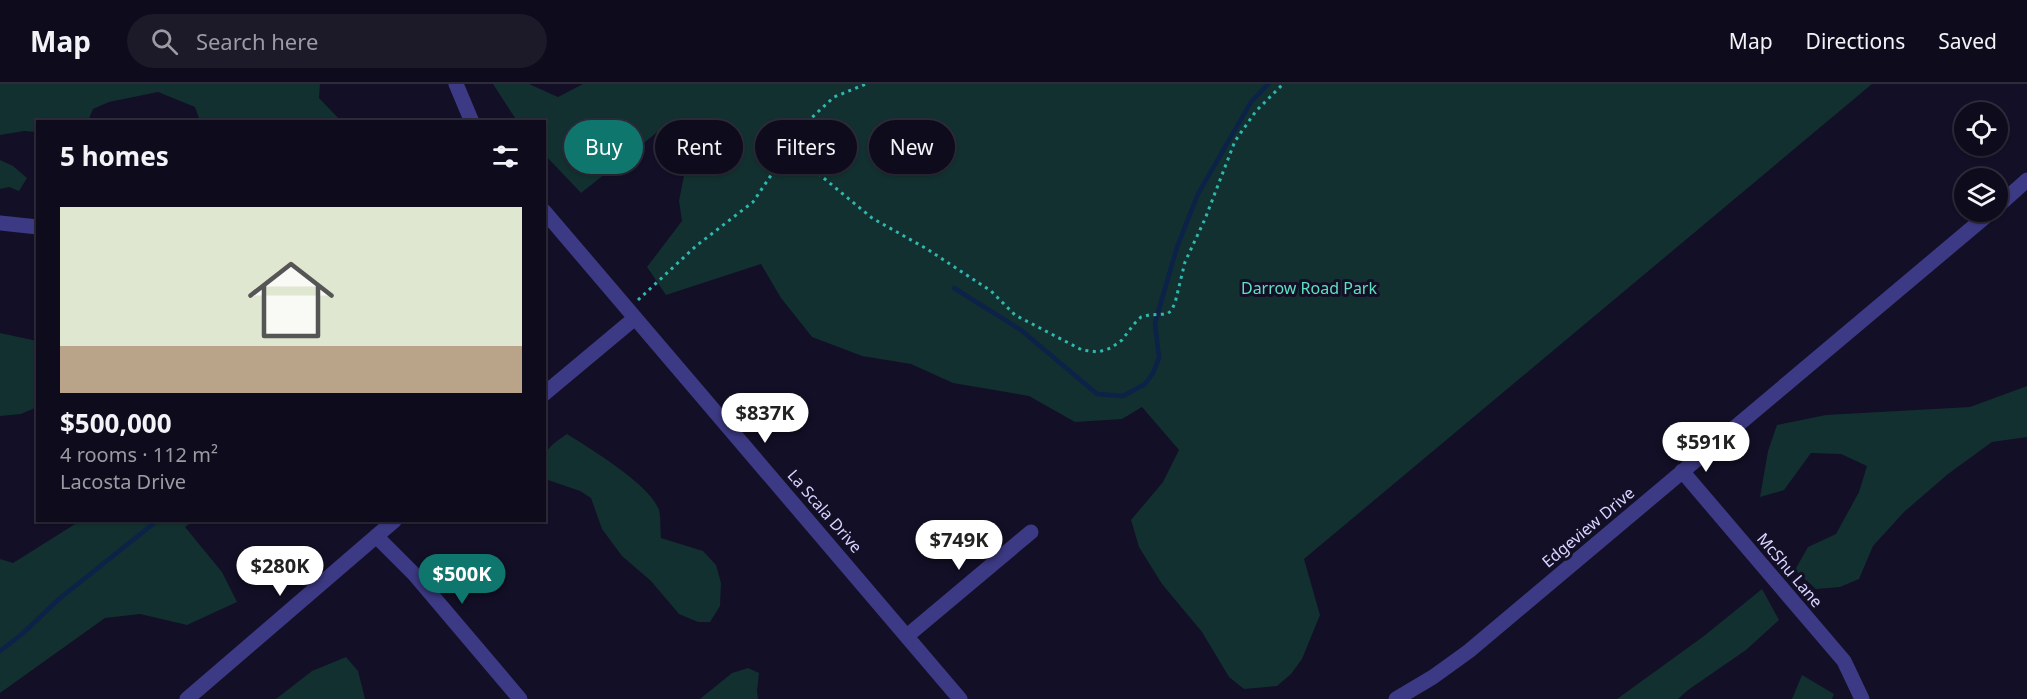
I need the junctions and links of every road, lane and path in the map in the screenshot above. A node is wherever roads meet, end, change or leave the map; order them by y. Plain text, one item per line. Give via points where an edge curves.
1 (456, 84) edge
2 (866, 84) edge
3 (1283, 84) edge
4 (471, 120) edge
5 (809, 120) edge
6 (772, 174) edge
7 (819, 174) edge
8 (2027, 180) edge
9 (2008, 197) edge
10 (546, 213) edge
11 (1979, 222) edge
12 (0, 223) edge
13 (36, 227) edge
14 (631, 314) junction
15 (546, 392) edge
16 (1682, 471) junction
17 (393, 522) edge
18 (1031, 532) dead end
19 (376, 536) junction
20 (908, 636) junction
21 (188, 699) edge
22 (520, 699) edge
23 (960, 699) edge
24 (1396, 699) edge
25 (1862, 699) edge

1 - 4 street
2 - 5 path via 834,97
3 - 7 path via 1256,111 1235,141 1185,262 1171,311 1141,317 1122,340 1098,352 1082,350 1015,315 991,291 872,218
6 - 14 path via 753,202 696,246
8 - 9 street
10 - 14 street, La Scala Drive
11 - 16 street, Edgeview Drive
12 - 13 street
14 - 15 street
14 - 20 street, La Scala Drive
16 - 24 street, Edgeview Drive via 1469,651
16 - 25 street, McShu Lane via 1844,661
17 - 19 street
18 - 20 street
19 - 21 street
19 - 22 street via 414,574
20 - 23 street, La Scala Drive

